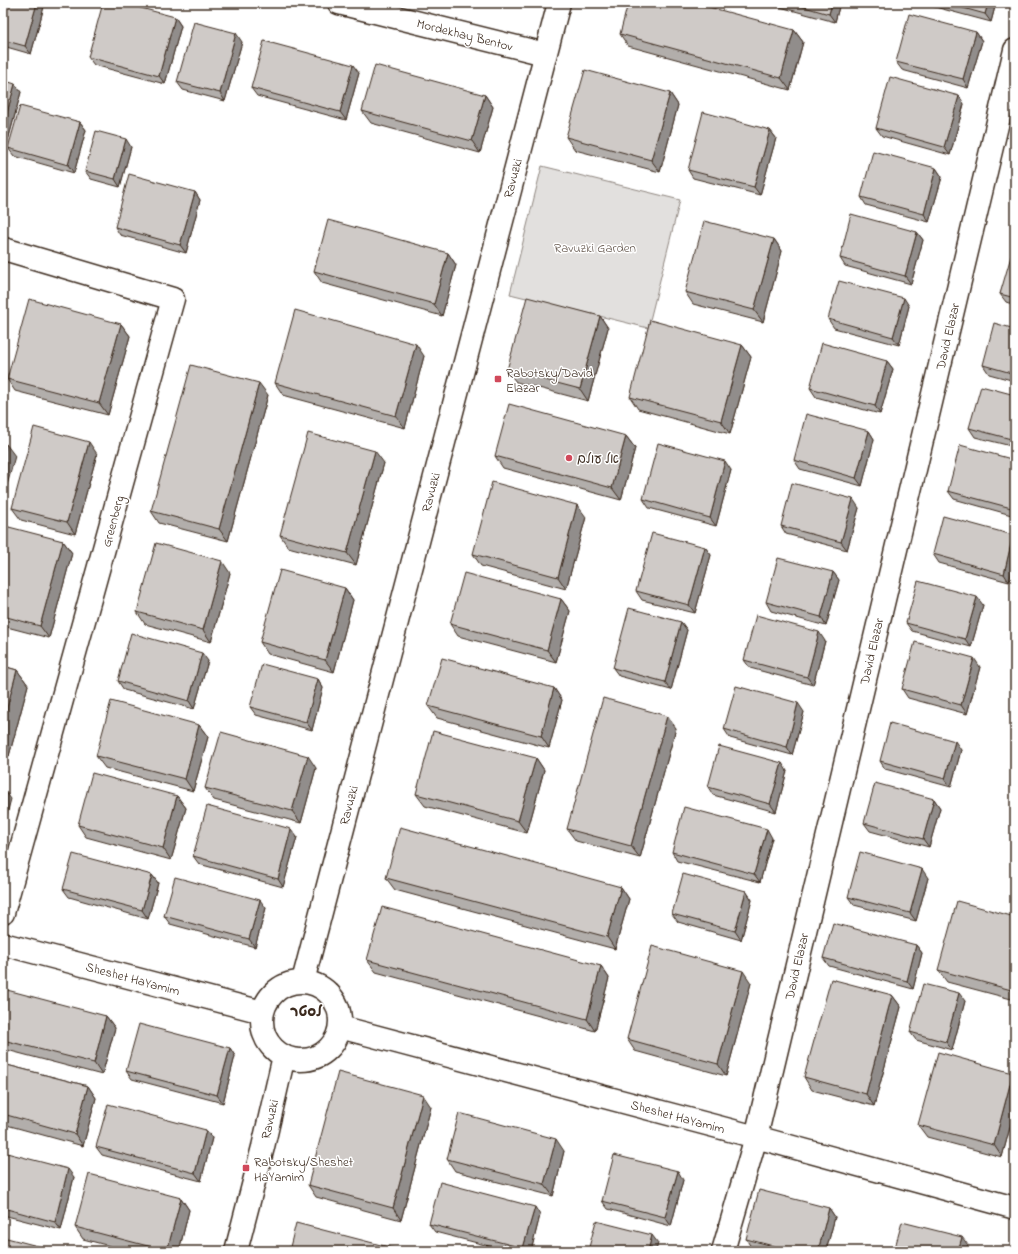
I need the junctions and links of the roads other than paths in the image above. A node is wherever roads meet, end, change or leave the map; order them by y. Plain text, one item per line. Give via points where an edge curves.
1 (339, 3) edge
2 (559, 3) edge
3 (1015, 50) edge
4 (545, 54) junction
5 (4, 249) dead end
6 (3, 913) edge
7 (3, 944) edge
8 (302, 981) junction
9 (262, 1012) junction
10 (340, 1027) junction
11 (284, 1056) junction
12 (756, 1136) junction
13 (1015, 1208) edge
14 (236, 1251) edge
15 (723, 1251) edge

1 - 4 street, Mordekhay Bentov
2 - 4 street, Ravuzki
3 - 12 street, David Elazar
4 - 8 street, Ravuzki
5 - 6 street, Greenberg via 173,299
7 - 9 street, Sheshet HaYamim
8 - 9 street via 289,983 277,989 267,999
8 - 10 street via 322,986 332,996 340,1013
9 - 11 street via 264,1034 271,1046
10 - 11 street via 336,1040 327,1051 311,1059 297,1060
10 - 12 street, Sheshet HaYamim
11 - 14 street, Ravuzki
12 - 13 street, Sheshet HaYamim
12 - 15 street, David Elazar

